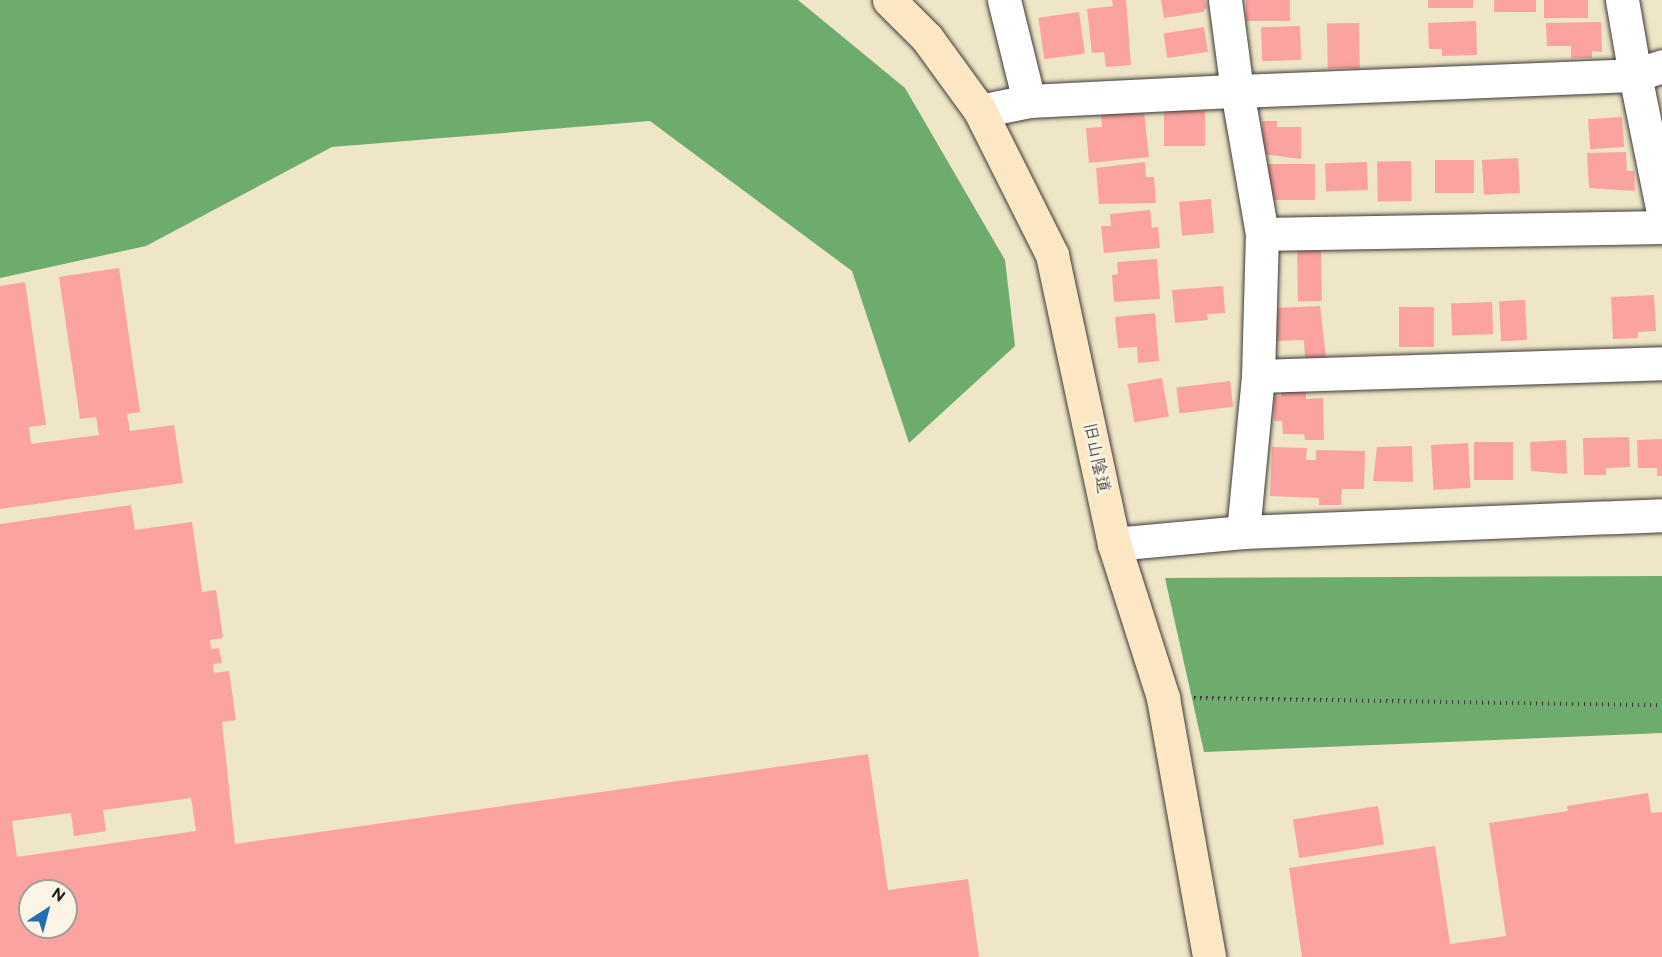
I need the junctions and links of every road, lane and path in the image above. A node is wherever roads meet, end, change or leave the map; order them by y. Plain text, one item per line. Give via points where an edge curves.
1 (889, 0) edge
2 (1004, 0) edge
3 (1225, 0) edge
4 (1622, 0) edge
5 (1649, 70) edge
6 (1237, 90) junction
7 (1029, 101) junction
8 (980, 111) junction
9 (1662, 208) edge
10 (1662, 227) edge
11 (1262, 234) junction
12 (1662, 363) edge
13 (1258, 376) junction
14 (1662, 515) edge
15 (1243, 532) junction
16 (1114, 544) junction
17 (1163, 698) junction
18 (1662, 705) edge
19 (1209, 957) edge

1 - 8 street, 旧山陰道 via 927,38
2 - 7 street
3 - 6 street
4 - 5 street
5 - 6 street
5 - 9 street
6 - 7 street
6 - 11 street
7 - 8 street
8 - 16 street, 旧山陰道 via 1052,255
10 - 11 street
11 - 13 street
12 - 13 street
13 - 15 street
14 - 15 street
15 - 16 street
16 - 17 street, 旧山陰道
17 - 18 path
17 - 19 street, 旧山陰道

